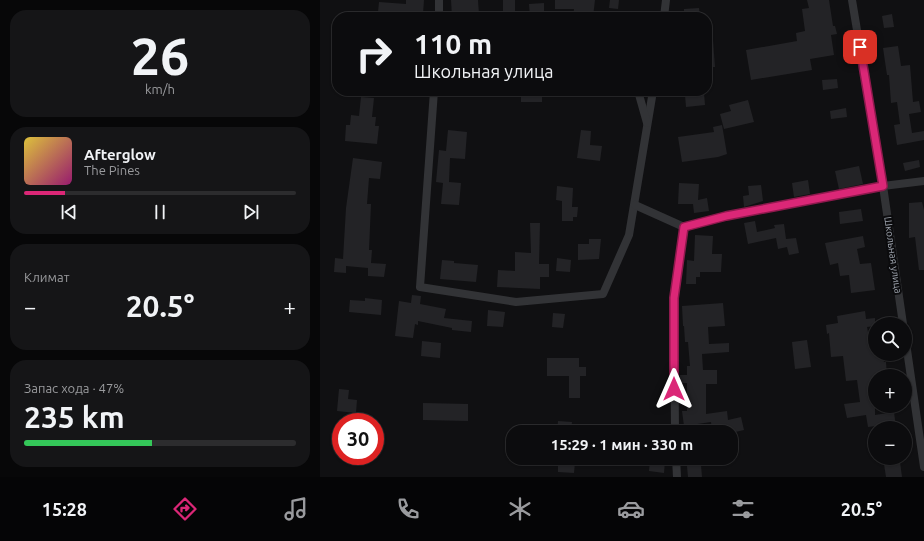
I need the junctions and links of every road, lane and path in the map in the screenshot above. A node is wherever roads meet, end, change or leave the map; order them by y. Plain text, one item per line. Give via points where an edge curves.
1 (439, 0) edge
2 (666, 0) edge
3 (852, 0) edge
4 (439, 12) edge
5 (665, 12) edge
6 (434, 96) edge
7 (639, 96) edge
8 (653, 96) edge
9 (648, 125) junction
10 (924, 181) edge
11 (883, 186) junction
12 (635, 205) junction
13 (684, 227) junction
14 (902, 317) edge
15 (909, 361) edge
16 (675, 425) edge
17 (676, 465) edge
18 (924, 467) edge
19 (677, 477) edge

1 - 4 street
2 - 5 street
3 - 11 street, Школьная улица
6 - 12 street via 420,287 516,302 603,294 629,235
7 - 9 street
8 - 9 street
9 - 12 street
10 - 11 street
11 - 13 street via 726,216
11 - 14 street, Школьная улица
12 - 13 street
13 - 16 street via 674,298
15 - 18 street
17 - 19 street

